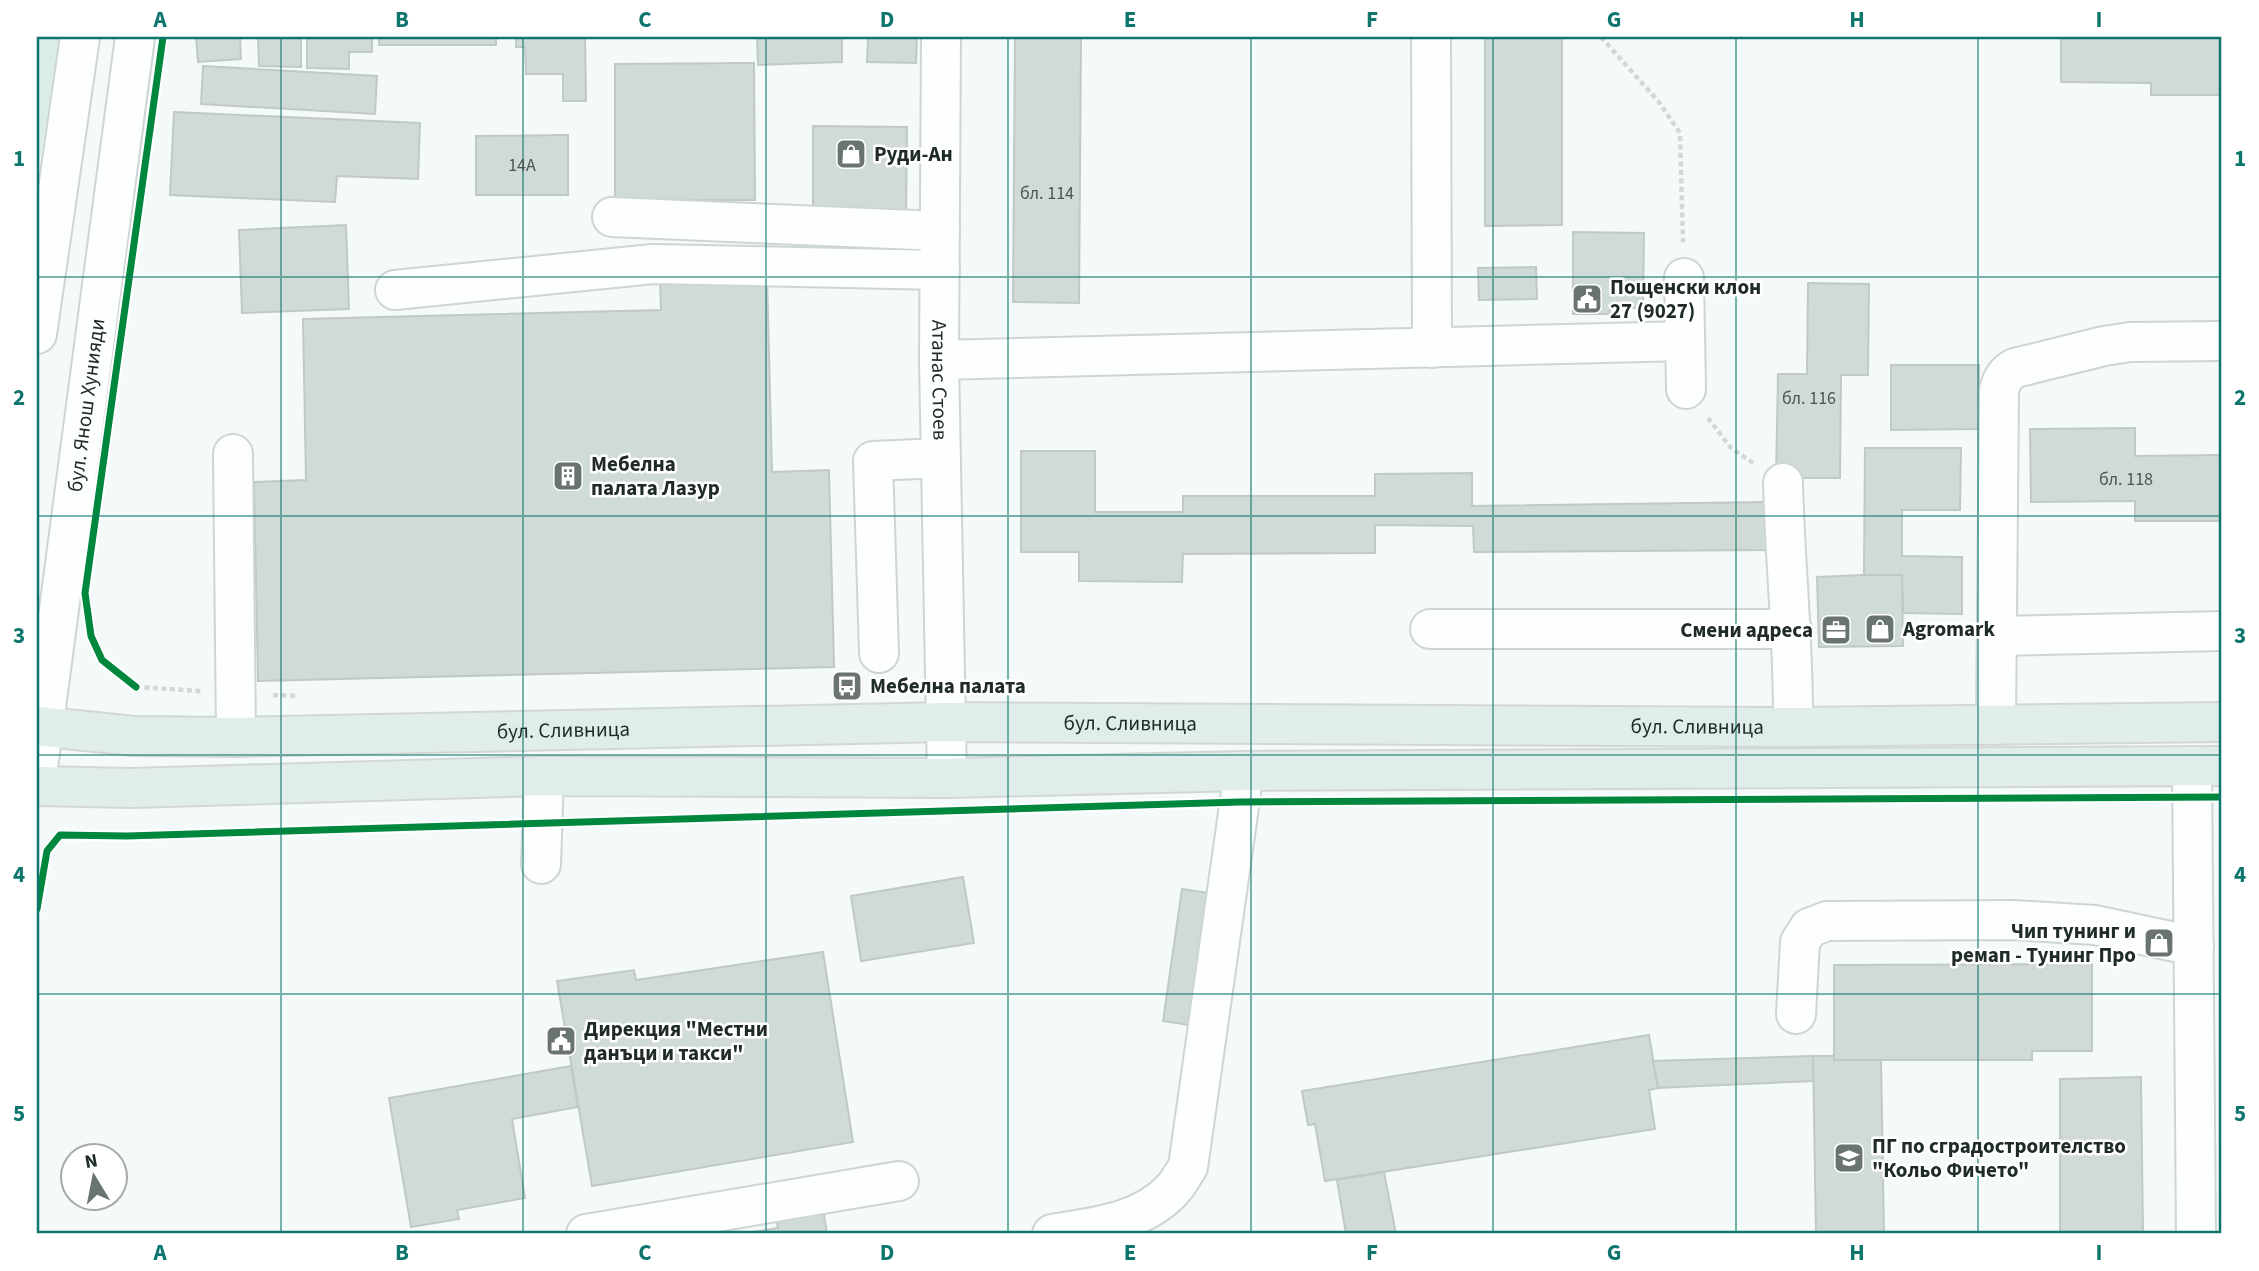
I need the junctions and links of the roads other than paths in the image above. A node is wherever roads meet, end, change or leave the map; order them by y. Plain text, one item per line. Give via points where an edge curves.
1 (80, 37) edge
2 (135, 37) edge
3 (941, 37) edge
4 (1431, 37) edge
5 (612, 217) dead end
6 (940, 231) junction
7 (940, 270) junction
8 (1684, 278) road end
9 (395, 290) dead end
10 (37, 334) edge
11 (1685, 341) junction
12 (2222, 341) edge
13 (1432, 348) junction
14 (939, 360) junction
15 (1686, 389) road end
16 (233, 454) dead end
17 (941, 458) junction
18 (1783, 483) road end
19 (1430, 629) dead end
20 (1792, 629) junction
21 (2222, 631) edge
22 (1997, 636) junction
23 (879, 653) dead end
24 (946, 722) junction
25 (2222, 722) edge
26 (1996, 725) junction
27 (39, 726) edge
28 (1793, 727) junction
29 (236, 737) junction
30 (2207, 766) edge
31 (1244, 771) junction
32 (37, 775) edge
33 (544, 776) junction
34 (947, 778) junction
35 (37, 786) edge
36 (541, 864) dead end
37 (2194, 946) junction
38 (1796, 1014) dead end
39 (899, 1181) dead end
40 (586, 1234) edge
41 (1052, 1234) edge
42 (2196, 1234) edge

1 - 10 street
2 - 27 street, бул. Янош Хунияди
3 - 6 street, Атанас Стоев
4 - 13 street
5 - 6 street
6 - 7 street, Атанас Стоев
7 - 9 street via 653,264
7 - 14 street, Атанас Стоев
8 - 11 street
11 - 13 street
11 - 15 street
12 - 22 street via 2117,344 2008,372 1999,391
13 - 14 street
14 - 17 street, Атанас Стоев
16 - 29 street
17 - 23 street via 873,461
17 - 24 street, Атанас Стоев
18 - 20 street
19 - 20 street
20 - 28 street
21 - 22 street
22 - 26 street
24 - 28 main road, бул. Сливница
24 - 29 main road, бул. Сливница
24 - 34 street, Атанас Стоев
25 - 26 main road, бул. Сливница
26 - 28 main road, бул. Сливница
27 - 29 main road, бул. Сливница via 134,736
27 - 32 street, бул. Янош Хунияди
30 - 31 main road, бул. Сливница
30 - 37 street
31 - 34 main road, бул. Сливница
31 - 41 street via 1188,1167 1172,1190 1144,1212 1102,1226
33 - 34 main road, бул. Сливница
33 - 35 main road, бул. Сливница via 131,788
33 - 36 street
37 - 38 street via 2095,925 2013,920 1827,921 1809,928 1800,942
37 - 42 street
39 - 40 street

